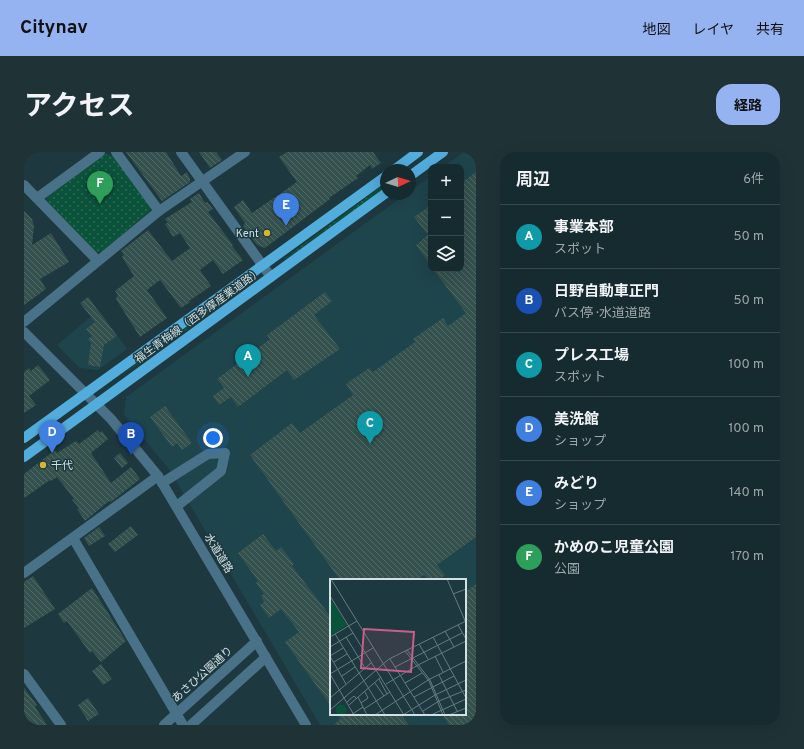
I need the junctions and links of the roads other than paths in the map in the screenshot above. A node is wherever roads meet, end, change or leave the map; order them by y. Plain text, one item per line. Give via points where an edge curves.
1 (100, 152) edge
2 (116, 152) edge
3 (181, 152) edge
4 (245, 152) edge
5 (418, 152) edge
6 (443, 152) edge
7 (402, 164) edge
8 (416, 172) edge
9 (380, 180) edge
10 (202, 182) junction
11 (24, 185) edge
12 (37, 198) junction
13 (380, 198) edge
14 (159, 211) junction
15 (98, 261) junction
16 (262, 265) junction
17 (271, 277) junction
18 (24, 322) edge
19 (24, 332) edge
20 (85, 394) junction
21 (97, 404) junction
22 (24, 438) edge
23 (24, 457) edge
24 (160, 480) junction
25 (177, 506) junction
26 (73, 538) junction
27 (24, 573) edge
28 (257, 641) junction
29 (266, 657) junction
30 (24, 674) edge
31 (177, 713) junction
32 (61, 725) edge
33 (164, 725) edge
34 (183, 725) edge
35 (191, 725) edge
36 (306, 725) edge

1 - 12 street
2 - 14 street
3 - 10 street
4 - 10 street
5 - 7 main road
6 - 8 main road
9 - 16 main road, 福生青梅線（西多摩産業道路）
10 - 14 street
10 - 16 street
11 - 12 street
12 - 15 street
13 - 17 main road, 福生青梅線（西多摩産業道路）
14 - 15 street
15 - 18 street
16 - 17 street
16 - 20 main road, 福生青梅線（西多摩産業道路）
17 - 21 main road, 福生青梅線（西多摩産業道路）
19 - 20 street, 水道道路
20 - 21 street, 水道道路
20 - 22 main road, 福生青梅線（西多摩産業道路）
21 - 23 main road, 福生青梅線（西多摩産業道路）
21 - 24 street, 水道道路 via 132,442
24 - 25 street, 水道道路
24 - 25 street via 208,454 225,452 221,471
24 - 26 street
25 - 28 street, 水道道路
26 - 27 street
26 - 31 street
28 - 29 street, 水道道路
28 - 31 street, あさひ公園通り
29 - 35 street
29 - 36 street, 水道道路
30 - 32 street
31 - 33 street, あさひ公園通り
31 - 34 street

